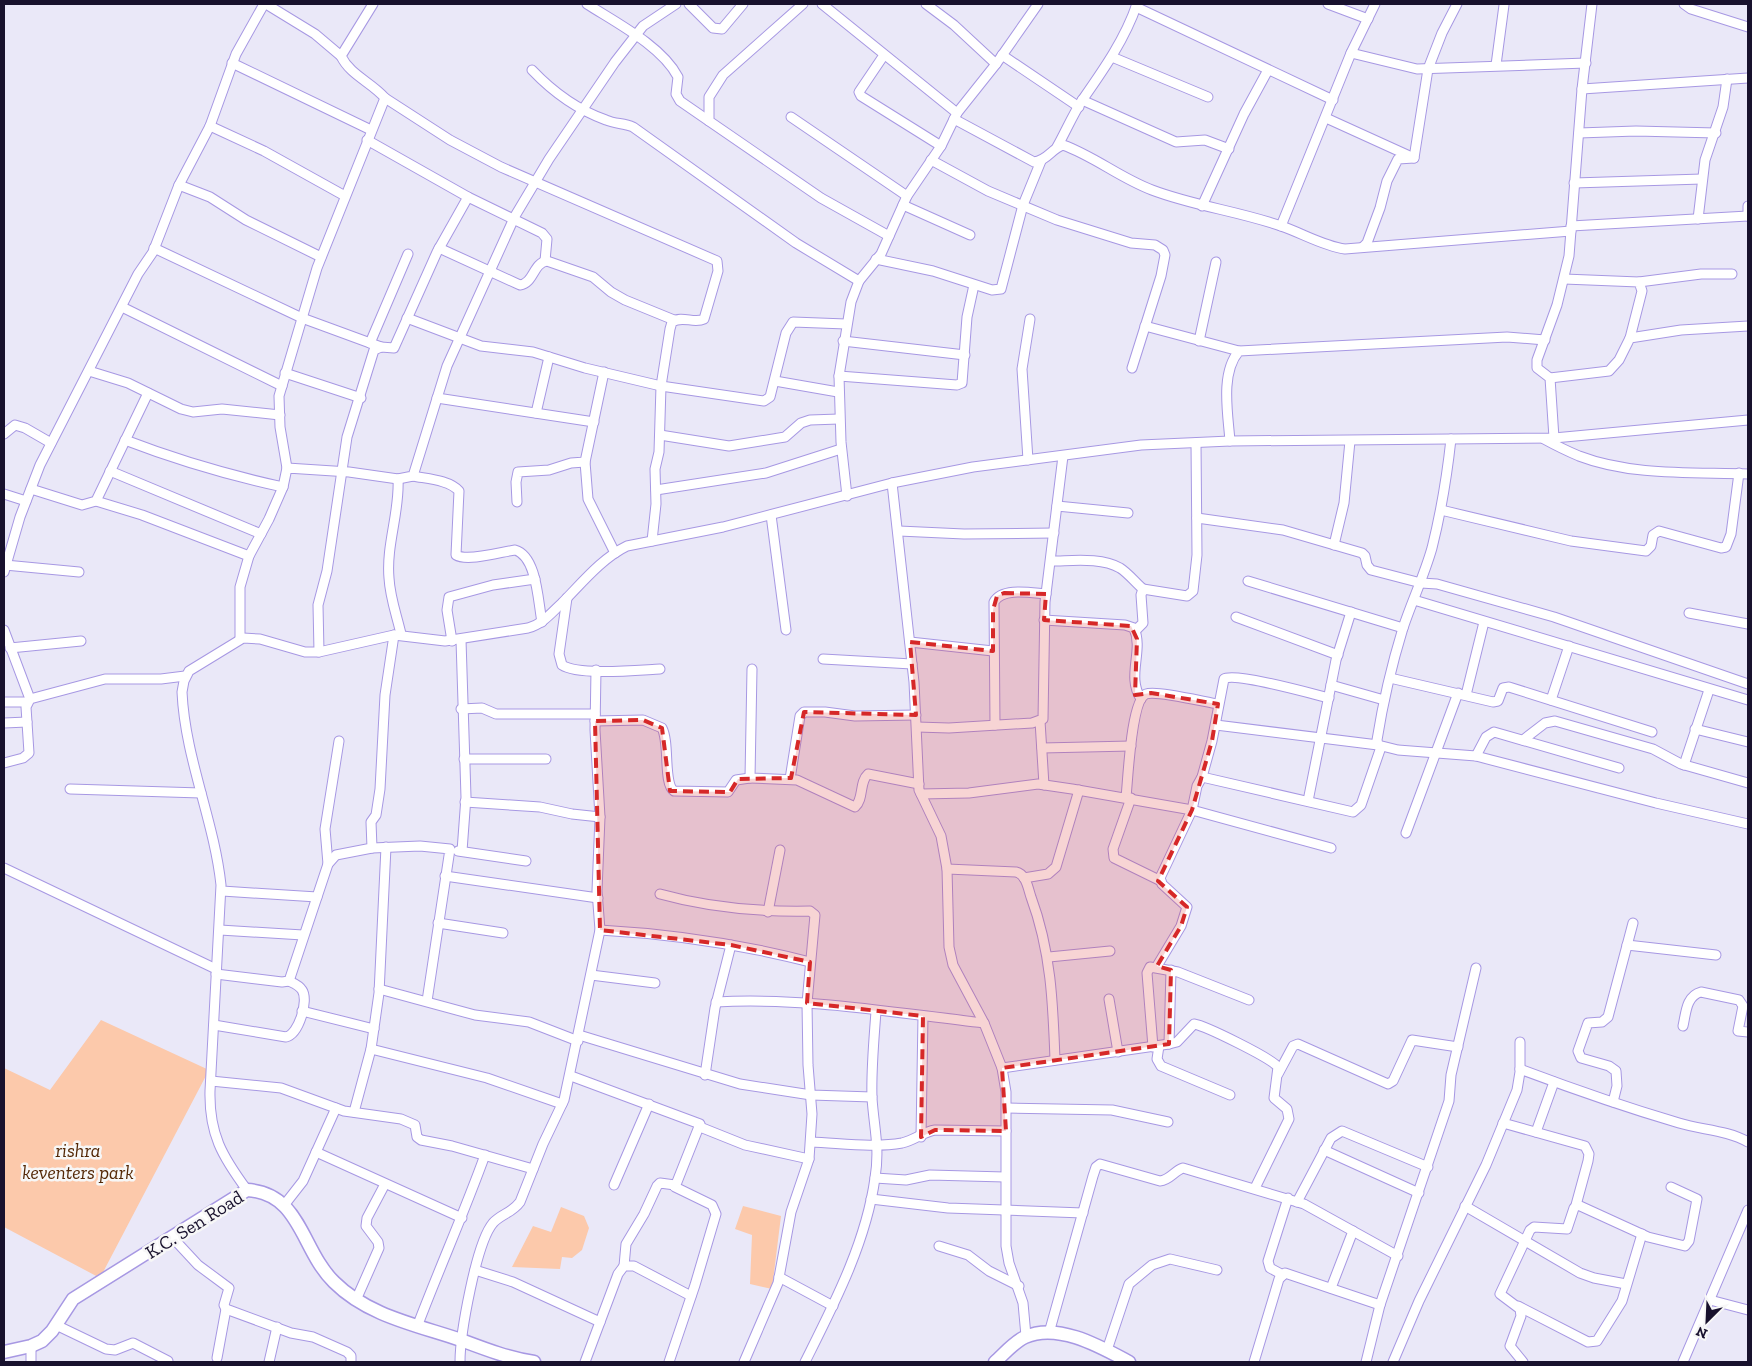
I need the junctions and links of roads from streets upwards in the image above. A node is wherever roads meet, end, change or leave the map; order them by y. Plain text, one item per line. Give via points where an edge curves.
1 (265, 4) edge
2 (373, 4) edge
3 (587, 4) edge
4 (676, 4) edge
5 (689, 4) edge
6 (743, 4) edge
7 (803, 4) edge
8 (822, 4) edge
9 (926, 4) edge
10 (1038, 4) edge
11 (1328, 4) edge
12 (1375, 4) edge
13 (1457, 4) edge
14 (1592, 4) edge
15 (1684, 4) edge
16 (1504, 5) edge
17 (1137, 6) edge
18 (1368, 19) junction
19 (1748, 27) edge
20 (636, 35) junction
21 (1351, 54) junction
22 (884, 55) junction
23 (1002, 55) junction
24 (341, 56) junction
25 (1112, 57) junction
26 (1586, 62) junction
27 (232, 64) junction
28 (996, 64) junction
29 (1496, 65) junction
30 (1428, 69) junction
31 (532, 70) dead end
32 (1268, 70) junction
33 (1748, 78) edge
34 (1727, 79) junction
35 (1582, 89) junction
36 (1208, 97) dead end
37 (384, 98) junction
38 (1333, 100) junction
39 (1080, 104) junction
40 (583, 108) junction
41 (956, 116) junction
42 (791, 117) dead end
43 (1326, 118) junction
44 (709, 121) junction
45 (210, 126) junction
46 (372, 130) junction
47 (1579, 133) junction
48 (1716, 133) junction
49 (368, 140) junction
50 (941, 146) junction
51 (1057, 147) junction
52 (1228, 149) junction
53 (1414, 158) junction
54 (931, 160) junction
55 (1041, 161) junction
56 (1702, 179) junction
57 (535, 182) junction
58 (1574, 183) junction
59 (179, 185) junction
60 (345, 196) junction
61 (468, 197) junction
62 (905, 200) junction
63 (1023, 205) junction
64 (1202, 206) junction
65 (1748, 206) edge
66 (1748, 216) edge
67 (1698, 219) junction
68 (513, 221) junction
69 (1281, 226) junction
70 (1571, 228) junction
71 (970, 235) dead end
72 (889, 236) junction
73 (1363, 247) junction
74 (154, 248) junction
75 (439, 248) junction
76 (408, 254) dead end
77 (321, 257) junction
78 (876, 260) junction
79 (545, 261) junction
80 (1216, 262) dead end
81 (489, 272) junction
82 (1732, 274) dead end
83 (1564, 279) junction
84 (859, 281) junction
85 (1639, 282) junction
86 (974, 285) junction
87 (122, 307) junction
88 (302, 318) junction
89 (407, 318) junction
90 (1030, 318) dead end
91 (674, 320) junction
92 (846, 324) junction
93 (1145, 326) junction
94 (1748, 326) edge
95 (459, 338) junction
96 (1630, 338) junction
97 (1200, 340) junction
98 (1545, 340) junction
99 (843, 341) junction
100 (370, 344) junction
101 (381, 346) junction
102 (1239, 351) junction
103 (965, 355) junction
104 (548, 357) junction
105 (1132, 368) dead end
106 (89, 371) junction
107 (604, 372) junction
108 (285, 373) junction
109 (839, 376) junction
110 (1550, 378) junction
111 (774, 381) junction
112 (282, 386) junction
113 (661, 386) junction
114 (838, 392) junction
115 (148, 393) junction
116 (360, 398) junction
117 (437, 398) junction
118 (536, 413) junction
119 (280, 415) junction
120 (839, 419) junction
121 (1748, 420) edge
122 (594, 422) junction
123 (4, 434) edge
124 (660, 435) junction
125 (1540, 438) junction
126 (1554, 438) junction
127 (1451, 439) junction
128 (125, 440) junction
129 (1230, 441) junction
130 (1350, 441) junction
131 (51, 443) junction
132 (1196, 443) junction
133 (841, 449) junction
134 (1063, 456) junction
135 (1028, 460) junction
136 (585, 462) junction
137 (287, 468) junction
138 (110, 471) junction
139 (340, 472) junction
140 (1738, 473) junction
141 (1748, 474) edge
142 (413, 476) junction
143 (398, 479) junction
144 (892, 483) junction
145 (283, 487) junction
146 (31, 489) junction
147 (656, 490) junction
148 (4, 494) edge
149 (847, 496) junction
150 (96, 501) junction
151 (26, 502) junction
152 (517, 502) dead end
153 (1057, 506) junction
154 (1441, 510) junction
155 (1128, 513) dead end
156 (771, 515) junction
157 (1197, 518) junction
158 (899, 530) junction
159 (1054, 533) junction
160 (261, 534) junction
161 (652, 541) junction
162 (1334, 545) junction
163 (614, 553) junction
164 (249, 556) junction
165 (1050, 561) junction
166 (5, 568) edge
167 (79, 572) dead end
168 (535, 580) junction
169 (1248, 581) dead end
170 (1421, 583) junction
171 (1143, 589) junction
172 (1046, 594) junction
173 (567, 598) junction
174 (1414, 600) junction
175 (1351, 612) junction
176 (1688, 613) dead end
177 (1236, 617) dead end
178 (1044, 620) junction
179 (542, 622) junction
180 (1484, 622) junction
181 (1748, 624) edge
182 (1403, 628) junction
183 (4, 630) edge
184 (786, 630) dead end
185 (1135, 631) junction
186 (397, 635) junction
187 (240, 638) junction
188 (456, 640) junction
189 (81, 641) dead end
190 (910, 642) junction
191 (1569, 646) junction
192 (10, 648) junction
193 (993, 651) junction
194 (319, 652) junction
195 (1338, 655) junction
196 (824, 659) dead end
197 (912, 664) junction
198 (660, 669) dead end
199 (752, 669) dead end
200 (596, 670) junction
201 (185, 676) junction
202 (1390, 678) junction
203 (1748, 684) edge
204 (1331, 686) junction
205 (1709, 690) junction
206 (1462, 694) junction
207 (1329, 698) junction
208 (1141, 699) junction
209 (28, 700) junction
210 (1384, 700) junction
211 (1551, 700) junction
212 (1748, 701) edge
213 (4, 702) edge
214 (1218, 704) junction
215 (461, 709) junction
216 (916, 715) junction
217 (595, 717) junction
218 (1040, 721) junction
219 (27, 722) junction
220 (4, 723) edge
221 (995, 725) junction
222 (1216, 725) junction
223 (917, 727) junction
224 (1695, 729) junction
225 (1652, 732) dead end
226 (1322, 739) junction
227 (1523, 740) junction
228 (340, 741) dead end
229 (1748, 742) edge
230 (1131, 746) junction
231 (1380, 746) junction
232 (1042, 748) junction
233 (1434, 752) junction
234 (1476, 756) junction
235 (464, 759) junction
236 (546, 759) dead end
237 (4, 763) edge
238 (1684, 765) junction
239 (1619, 768) dead end
240 (1202, 777) junction
241 (750, 778) junction
242 (790, 779) junction
243 (1748, 783) edge
244 (919, 784) junction
245 (1044, 785) junction
246 (70, 789) dead end
247 (1079, 790) junction
248 (201, 793) junction
249 (921, 794) junction
250 (1128, 798) junction
251 (1308, 801) junction
252 (465, 802) junction
253 (1192, 810) junction
254 (600, 817) junction
255 (1748, 824) edge
256 (1406, 833) dead end
257 (386, 847) junction
258 (372, 848) junction
259 (1331, 848) dead end
260 (450, 849) junction
261 (780, 850) dead end
262 (462, 852) junction
263 (526, 861) dead end
264 (328, 864) junction
265 (4, 868) edge
266 (948, 869) junction
267 (446, 876) junction
268 (1024, 878) junction
269 (1161, 881) junction
270 (222, 890) junction
271 (660, 894) dead end
272 (317, 897) junction
273 (598, 898) junction
274 (768, 912) junction
275 (438, 923) junction
276 (1633, 923) dead end
277 (220, 930) junction
278 (600, 930) junction
279 (503, 933) dead end
280 (303, 935) junction
281 (731, 945) junction
282 (1627, 946) junction
283 (1110, 951) dead end
284 (1716, 955) dead end
285 (1049, 958) junction
286 (810, 962) junction
287 (1157, 966) junction
288 (1476, 968) dead end
289 (1171, 970) junction
290 (216, 972) junction
291 (591, 975) junction
292 (288, 980) junction
293 (655, 982) dead end
294 (379, 989) junction
295 (1109, 999) dead end
296 (1249, 1000) dead end
297 (426, 1001) junction
298 (716, 1002) junction
299 (807, 1004) junction
300 (302, 1011) junction
301 (876, 1011) junction
302 (923, 1016) junction
303 (984, 1023) junction
304 (214, 1025) junction
305 (1683, 1026) dead end
306 (374, 1029) junction
307 (1748, 1032) edge
308 (579, 1038) junction
309 (1520, 1042) dead end
310 (1169, 1044) junction
311 (1156, 1046) junction
312 (1458, 1047) junction
313 (371, 1049) junction
314 (1118, 1052) junction
315 (1055, 1060) junction
316 (1002, 1068) junction
317 (1520, 1069) junction
318 (705, 1075) junction
319 (570, 1076) junction
320 (1277, 1076) junction
321 (211, 1081) junction
322 (1554, 1082) junction
323 (811, 1094) junction
324 (1230, 1095) dead end
325 (872, 1097) junction
326 (1613, 1102) junction
327 (562, 1104) junction
328 (649, 1104) junction
329 (336, 1108) junction
330 (1006, 1108) junction
331 (354, 1112) junction
332 (1168, 1122) dead end
333 (1503, 1123) junction
334 (700, 1127) junction
335 (1006, 1132) junction
336 (1536, 1132) junction
337 (921, 1136) junction
338 (811, 1142) junction
339 (1748, 1142) edge
340 (878, 1144) junction
341 (1324, 1150) junction
342 (316, 1152) junction
343 (485, 1155) junction
344 (809, 1159) junction
345 (1428, 1167) junction
346 (533, 1169) junction
347 (1005, 1177) junction
348 (875, 1178) junction
349 (385, 1184) junction
350 (614, 1185) dead end
351 (675, 1185) junction
352 (1671, 1187) dead end
353 (1255, 1188) junction
354 (247, 1190) junction
355 (1419, 1193) junction
356 (871, 1199) junction
357 (1292, 1200) junction
358 (285, 1204) junction
359 (1576, 1205) junction
360 (1465, 1206) junction
361 (1005, 1209) junction
362 (1748, 1210) edge
363 (1083, 1214) junction
364 (462, 1218) junction
365 (1353, 1231) junction
366 (1642, 1234) junction
367 (172, 1238) junction
368 (1524, 1240) junction
369 (939, 1246) dead end
370 (1398, 1256) junction
371 (624, 1266) junction
372 (475, 1270) junction
373 (1217, 1270) dead end
374 (1283, 1275) junction
375 (779, 1277) junction
376 (1626, 1284) junction
377 (1019, 1286) junction
378 (1331, 1288) junction
379 (691, 1296) junction
380 (356, 1300) junction
381 (1710, 1300) junction
382 (1380, 1305) junction
383 (833, 1306) junction
384 (1518, 1306) junction
385 (226, 1310) junction
386 (1748, 1310) edge
387 (600, 1322) junction
388 (56, 1325) junction
389 (416, 1326) junction
390 (277, 1327) junction
391 (1049, 1333) junction
392 (1026, 1336) junction
393 (461, 1340) junction
394 (32, 1346) junction
395 (1107, 1350) junction
396 (4, 1352) edge
397 (217, 1358) dead end
398 (168, 1361) dead end
399 (31, 1362) edge
400 (269, 1362) edge
401 (351, 1362) edge
402 (460, 1362) edge
403 (534, 1362) edge
404 (585, 1362) edge
405 (670, 1362) edge
406 (744, 1362) edge
407 (805, 1362) edge
408 (995, 1362) edge
409 (1129, 1362) edge
410 (1254, 1362) edge
411 (1366, 1362) edge
412 (1393, 1362) edge
413 (1523, 1362) edge
414 (1683, 1362) edge

1 - 24 street via 315,34
1 - 27 street
2 - 24 street
3 - 20 street
4 - 20 street via 643,26
5 - 6 street via 718,30
7 - 44 street via 723,75 709,97
8 - 22 street
9 - 28 street
10 - 23 street
11 - 18 street
12 - 18 street
13 - 30 street
14 - 26 street
15 - 19 street
16 - 29 street
17 - 25 street
17 - 32 street
18 - 21 street
20 - 40 street
20 - 44 street via 675,71 678,77 676,94 680,101
21 - 30 street via 1409,68
21 - 38 street
22 - 41 street
22 - 50 street via 862,86 861,96
23 - 28 street
23 - 39 street
24 - 37 street via 346,68
25 - 36 street
25 - 39 street
26 - 29 street
26 - 35 street
27 - 45 street
27 - 46 street
28 - 41 street
29 - 30 street
30 - 53 street
31 - 40 street via 551,89
32 - 38 street
32 - 52 street
33 - 34 street
34 - 35 street
34 - 48 street
35 - 47 street
37 - 46 street
37 - 57 street via 450,140
38 - 43 street
39 - 51 street
39 - 52 street via 1176,142 1205,140
40 - 57 street
40 - 84 street via 609,122 632,127 796,243
41 - 50 street
41 - 55 street via 1034,162
42 - 62 street
43 - 53 street
43 - 69 street
44 - 72 street via 821,198
45 - 59 street
45 - 60 street via 264,151
46 - 49 street
47 - 48 street
47 - 58 street
48 - 56 street via 1710,140
49 - 60 street
49 - 61 street
50 - 54 street
51 - 55 street
51 - 64 street via 1063,145 1075,149 1125,178
52 - 64 street
53 - 73 street via 1398,159 1387,181 1367,244
54 - 62 street
54 - 63 street via 988,191
55 - 63 street
56 - 58 street
56 - 67 street
57 - 68 street
57 - 91 street via 717,261 718,272 704,319
58 - 70 street
59 - 74 street
59 - 77 street via 210,197 246,220
60 - 77 street
61 - 68 street
61 - 75 street
62 - 71 street
62 - 72 street
63 - 86 street via 1001,289
63 - 93 street via 1096,232 1131,243 1156,245 1163,250 1161,276
64 - 69 street
65 - 66 street
66 - 67 street
67 - 70 street
68 - 79 street via 546,236
68 - 81 street
69 - 73 street via 1333,248
70 - 73 street
70 - 83 street
72 - 78 street
74 - 87 street
74 - 88 street
75 - 81 street
75 - 89 street
76 - 100 street
77 - 88 street
78 - 84 street
78 - 86 street via 932,271
79 - 81 street via 523,285
79 - 91 street via 593,277 625,300
80 - 97 street
81 - 95 street
82 - 85 street via 1701,274
83 - 85 street
83 - 98 street
84 - 92 street
85 - 96 street via 1642,291
86 - 103 street via 967,317
87 - 106 street
87 - 112 street
88 - 100 street
88 - 108 street
89 - 95 street
89 - 101 street via 394,348
90 - 135 street via 1022,370
91 - 113 street via 668,337
92 - 99 street
92 - 111 street via 793,322 786,333
93 - 97 street
93 - 105 street
94 - 96 street via 1681,330
95 - 104 street via 481,346 533,352
95 - 117 street via 446,366
96 - 110 street via 1619,360 1609,370
97 - 102 street
98 - 102 street via 1507,337
98 - 110 street via 1537,368
99 - 103 street
99 - 109 street
100 - 101 street
101 - 116 street via 374,350
102 - 129 street via 1228,384
103 - 109 street via 962,383 957,385
104 - 107 street
104 - 118 street
106 - 115 street
106 - 131 street
107 - 113 street
107 - 122 street
108 - 112 street
108 - 116 street
109 - 114 street
110 - 126 street
111 - 113 street via 770,397 764,401
111 - 114 street
112 - 119 street
113 - 124 street
114 - 120 street
115 - 119 street via 193,412 222,409
115 - 128 street
116 - 139 street
117 - 118 street
117 - 142 street
118 - 122 street
119 - 137 street
120 - 124 street via 810,420 800,423 785,437 729,446
120 - 133 street
121 - 126 street
122 - 136 street
123 - 131 street via 15,425
124 - 147 street via 655,469
125 - 126 street
125 - 127 street
125 - 140 street via 1580,456 1612,465 1664,471
127 - 130 street
127 - 154 street
128 - 138 street
128 - 145 street via 225,475
129 - 130 street
129 - 132 street
130 - 162 street via 1344,503
131 - 146 street
132 - 134 street via 1141,445
132 - 157 street
133 - 147 street via 766,473
133 - 149 street
134 - 135 street
134 - 153 street
135 - 144 street
136 - 152 street via 549,470 518,472
136 - 163 street via 588,499
137 - 139 street
137 - 145 street
138 - 150 street
138 - 160 street
139 - 143 street
139 - 194 street via 327,571 318,605
140 - 141 street
140 - 154 street via 1731,534 1729,543 1722,548 1659,531 1653,535 1651,546 1646,551 1571,541
142 - 143 street
142 - 168 street via 455,486 459,491 456,555 469,558 515,550 522,552
143 - 186 street via 388,577
144 - 149 street
144 - 158 street
145 - 160 street
146 - 150 street via 82,505
146 - 151 street
147 - 161 street
148 - 151 street
149 - 156 street
150 - 164 street
151 - 166 street
153 - 155 street
153 - 159 street
154 - 170 street
156 - 161 street
156 - 184 street
157 - 162 street via 1283,530
157 - 171 street via 1193,593 1187,596
158 - 159 street via 964,534
158 - 190 street
159 - 165 street
160 - 164 street
161 - 163 street via 627,546
162 - 170 street via 1364,554 1371,570
163 - 173 street
164 - 187 street via 240,587
165 - 171 street via 1113,565
165 - 172 street
166 - 167 street
168 - 179 street
168 - 188 street via 493,585 448,597 447,610
169 - 175 street
170 - 174 street
170 - 203 street via 1437,584 1554,617
171 - 185 street via 1144,623
172 - 178 street
172 - 193 street via 1004,593 997,596 992,610
173 - 179 street
173 - 200 street via 560,663 568,669
174 - 180 street
174 - 182 street
175 - 182 street
175 - 195 street
176 - 181 street
177 - 195 street
178 - 185 street via 1129,626
178 - 218 street via 1044,715
179 - 188 street via 528,628
180 - 191 street
180 - 206 street
182 - 202 street
183 - 192 street
185 - 208 street via 1134,682
186 - 188 street
186 - 194 street
186 - 258 street via 384,704 380,789 376,815 371,822
187 - 194 street via 251,637 305,652
187 - 201 street
188 - 215 street
189 - 192 street
190 - 193 street
190 - 197 street
191 - 205 street
191 - 211 street
192 - 209 street
193 - 221 street
195 - 204 street
196 - 197 street
197 - 216 street
198 - 200 street
199 - 241 street
200 - 217 street
201 - 209 street via 105,679
201 - 248 street via 182,692 184,713
202 - 206 street
202 - 210 street
204 - 207 street
204 - 210 street
205 - 212 street
205 - 224 street
206 - 211 street via 1496,702 1505,686
206 - 233 street
207 - 214 street via 1228,677 1223,682
207 - 226 street
208 - 214 street via 1151,693
208 - 230 street
209 - 213 street
209 - 219 street
210 - 231 street via 1377,740
211 - 225 street
214 - 222 street
215 - 217 street via 482,708 496,714
215 - 235 street
216 - 223 street
216 - 242 street via 855,716 804,712 800,716
217 - 241 street via 643,720 662,728 667,743 669,784 674,791 728,792 738,779
217 - 254 street
218 - 221 street
218 - 232 street
219 - 220 street
219 - 237 street via 29,753
221 - 223 street
222 - 226 street
222 - 240 street
223 - 244 street
224 - 229 street
224 - 238 street
226 - 231 street
226 - 251 street
227 - 234 street via 1490,733
227 - 238 street via 1545,722 1555,721 1653,749
227 - 239 street
228 - 264 street via 325,829
230 - 232 street
230 - 250 street
231 - 233 street
231 - 251 street via 1361,805 1356,810
232 - 245 street
233 - 234 street
233 - 256 street
234 - 255 street
235 - 236 street
235 - 252 street
238 - 243 street
240 - 251 street
240 - 253 street
241 - 242 street
242 - 244 street via 806,783 855,807 868,774
244 - 249 street
245 - 247 street
245 - 249 street via 969,793
246 - 248 street
247 - 250 street
247 - 268 street via 1056,867 1048,874
248 - 270 street
249 - 266 street via 941,836
250 - 253 street
250 - 269 street via 1113,849 1114,858
252 - 254 street via 540,806
252 - 262 street
253 - 259 street
253 - 269 street
254 - 273 street
257 - 258 street
257 - 260 street
257 - 294 street
258 - 264 street via 336,855
260 - 262 street
260 - 267 street
261 - 274 street
262 - 263 street
264 - 272 street
265 - 290 street
266 - 268 street via 1016,872
266 - 303 street via 951,957
267 - 273 street
267 - 275 street
268 - 285 street
269 - 287 street via 1185,902 1187,910
270 - 272 street
270 - 277 street
271 - 274 street via 688,902
272 - 280 street
273 - 278 street
274 - 286 street via 815,913
275 - 279 street
275 - 297 street
276 - 282 street
277 - 280 street
277 - 290 street
278 - 281 street via 662,934
278 - 291 street
280 - 292 street via 296,964
281 - 286 street
281 - 298 street
282 - 284 street
282 - 326 street via 1608,1017 1602,1022 1588,1023 1578,1051 1581,1058 1616,1071
283 - 285 street
285 - 315 street
286 - 299 street
287 - 289 street
287 - 311 street via 1150,967 1147,973
288 - 312 street
289 - 296 street
289 - 310 street
290 - 292 street via 282,982
290 - 304 street
291 - 293 street
291 - 308 street
292 - 300 street via 303,992
294 - 297 street
294 - 306 street
295 - 314 street
297 - 308 street via 475,1015 529,1022
298 - 299 street via 756,1000
298 - 318 street
299 - 301 street
299 - 323 street
300 - 304 street via 296,1030 289,1036
300 - 306 street
301 - 302 street
301 - 325 street
302 - 303 street
302 - 337 street
303 - 316 street
304 - 321 street
305 - 307 street via 1689,1002 1701,992 1739,1000 1743,1006 1738,1030
306 - 313 street
308 - 318 street
308 - 319 street
309 - 317 street
310 - 311 street
310 - 320 street via 1177,1042 1192,1025 1197,1024 1275,1063
311 - 314 street
311 - 324 street via 1161,1066
312 - 320 street via 1412,1040 1394,1081 1388,1084 1298,1044 1293,1046
312 - 345 street via 1449,1100
313 - 327 street via 487,1078
313 - 331 street
314 - 315 street
315 - 316 street
316 - 330 street
317 - 322 street
317 - 333 street via 1517,1090
318 - 323 street via 740,1084
319 - 327 street
319 - 328 street
320 - 353 street via 1274,1098 1287,1109 1288,1119
321 - 329 street via 282,1088
321 - 354 street via 217,1142
322 - 326 street
322 - 336 street
323 - 325 street
323 - 338 street
325 - 340 street
326 - 339 street via 1697,1128 1727,1132
327 - 346 street
328 - 334 street via 698,1122
328 - 350 street
329 - 331 street
329 - 342 street
330 - 332 street via 1112,1110
330 - 335 street
331 - 343 street via 410,1121 415,1125 419,1139
333 - 336 street
333 - 360 street
334 - 344 street via 738,1143
334 - 351 street
335 - 337 street via 935,1130
335 - 347 street
336 - 359 street via 1588,1149 1588,1161
337 - 340 street via 900,1143
338 - 340 street
338 - 344 street
340 - 348 street
341 - 345 street via 1331,1138 1342,1131
341 - 355 street
341 - 357 street
342 - 349 street
342 - 358 street via 303,1181
343 - 346 street
343 - 364 street
344 - 375 street via 791,1212
345 - 355 street
346 - 372 street via 525,1193 515,1209 498,1218 489,1228
347 - 348 street via 930,1175 906,1180
347 - 361 street
348 - 356 street
349 - 364 street
349 - 380 street via 366,1226 379,1248
351 - 371 street via 660,1183 657,1186 626,1244
351 - 379 street via 678,1190 712,1205 716,1214
352 - 366 street via 1697,1199 1688,1244 1678,1246
353 - 357 street
353 - 363 street via 1183,1168 1160,1181 1100,1164 1096,1167
354 - 358 street, K.C. Sen Road via 265,1193
354 - 367 street, K.C. Sen Road
355 - 370 street
356 - 361 street via 948,1208
356 - 383 street via 855,1254
357 - 365 street
357 - 374 street via 1268,1261 1270,1268
358 - 380 street via 321,1267
359 - 366 street
359 - 368 street via 1567,1229 1534,1227
360 - 368 street
360 - 412 street
361 - 363 street
361 - 377 street via 1007,1255
362 - 381 street
363 - 391 street
364 - 389 street
365 - 370 street
365 - 378 street
366 - 376 street
367 - 385 street via 198,1265 228,1288
367 - 388 street, K.C. Sen Road via 73,1299
368 - 376 street via 1588,1276
368 - 384 street via 1500,1291 1504,1298
369 - 377 street via 968,1255 989,1271
370 - 382 street
371 - 379 street via 634,1266
371 - 387 street
372 - 387 street via 513,1282
372 - 393 street
373 - 395 street via 1170,1259 1152,1265 1129,1284
374 - 378 street via 1291,1274
374 - 410 street via 1279,1279
375 - 383 street
375 - 406 street via 774,1296
376 - 384 street via 1619,1309 1593,1343
377 - 392 street
378 - 382 street
379 - 405 street
380 - 389 street
381 - 386 street
381 - 414 street
382 - 411 street
383 - 407 street
384 - 413 street via 1521,1316 1510,1346
385 - 390 street
385 - 397 street
387 - 404 street
388 - 394 street, K.C. Sen Road via 47,1337
388 - 398 street via 106,1349 115,1350 133,1342
389 - 393 street
390 - 400 street
390 - 401 street via 313,1337 347,1352
391 - 392 street
391 - 395 street via 1078,1338
392 - 408 street
393 - 402 street
393 - 403 street via 492,1352
394 - 396 street, K.C. Sen Road
394 - 399 street
395 - 409 street

